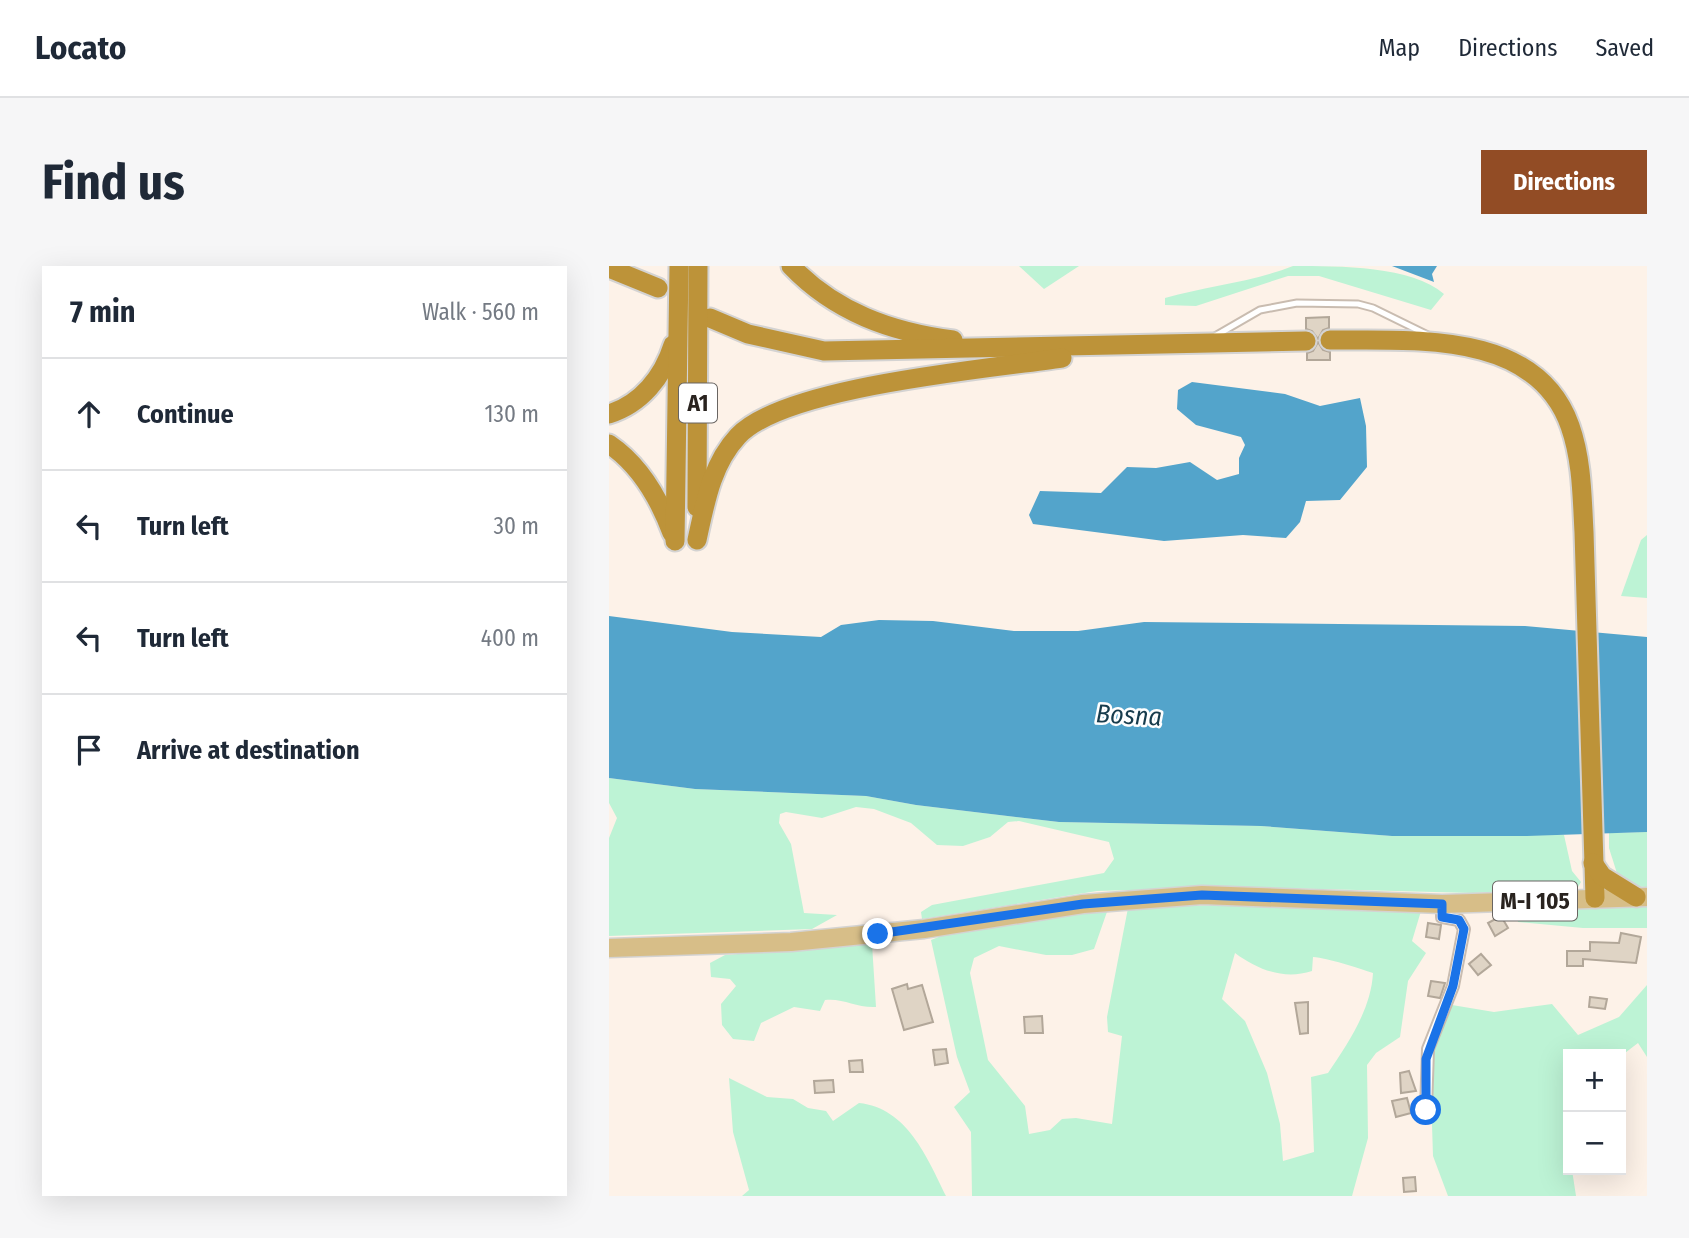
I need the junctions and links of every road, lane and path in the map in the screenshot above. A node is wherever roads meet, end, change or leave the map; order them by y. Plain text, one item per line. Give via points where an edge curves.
1 (678, 266) edge
2 (698, 266) edge
3 (791, 266) edge
4 (609, 268) edge
5 (658, 288) dead end
6 (678, 317) junction
7 (711, 318) dead end
8 (1330, 340) dead end
9 (1306, 341) dead end
10 (1440, 341) junction
11 (1203, 345) junction
12 (1154, 346) junction
13 (1035, 349) junction
14 (609, 414) edge
15 (609, 444) edge
16 (1593, 863) junction
17 (1641, 897) edge
18 (1595, 898) junction
19 (1442, 904) junction
20 (609, 948) edge
21 (1426, 1110) dead end

1 - 6 highway, A1
2 - 12 highway, A1 via 697,540 708,490 725,453 745,430 771,412 837,394
3 - 13 highway via 841,307 877,324 923,336
4 - 5 highway
6 - 14 highway via 672,348 658,377 638,400
6 - 15 highway, A1 via 675,541 643,477
7 - 13 highway via 748,334 824,351
8 - 10 highway
9 - 11 highway
10 - 11 lane via 1366,306 1297,303 1260,310
10 - 16 highway via 1468,346 1534,377 1557,400 1576,447 1584,532
11 - 12 highway
12 - 13 highway
16 - 17 highway via 1602,876
16 - 18 highway
17 - 18 main road, M-I 105
18 - 19 main road, M-I 105
19 - 20 main road, M-I 105 via 1202,895 1083,904 924,929 791,942
19 - 21 street via 1442,917 1459,920 1464,929 1453,986 1426,1059

